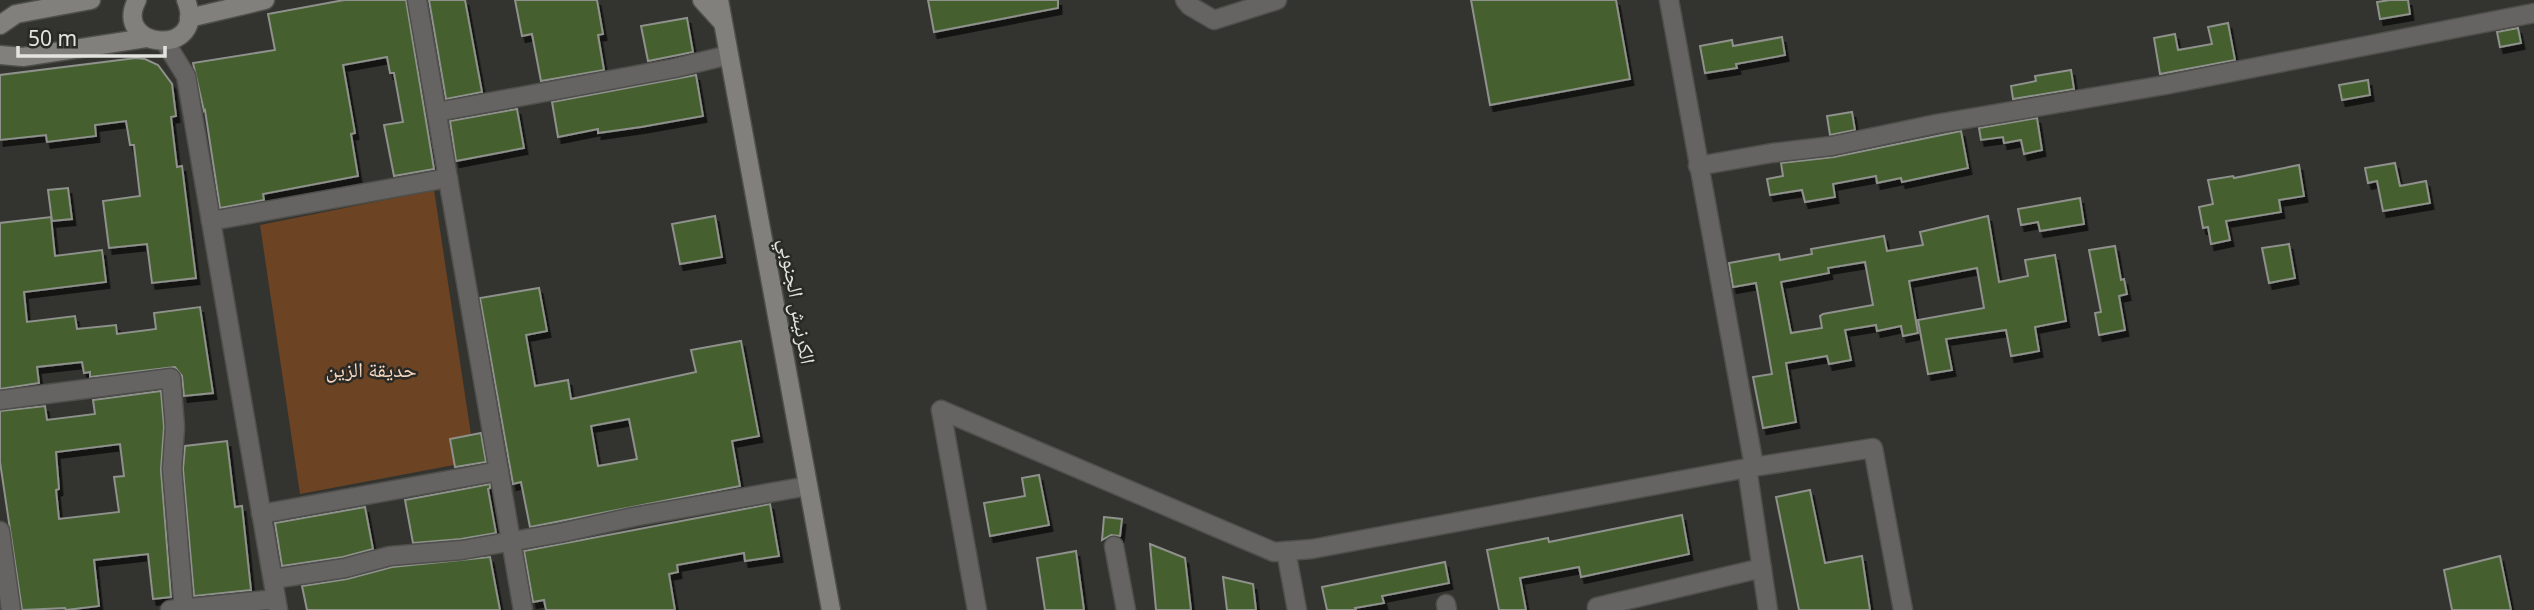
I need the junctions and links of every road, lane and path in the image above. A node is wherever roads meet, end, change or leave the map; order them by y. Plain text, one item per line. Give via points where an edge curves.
1 (91, 0) edge
2 (137, 0) edge
3 (186, 0) edge
4 (265, 0) edge
5 (417, 0) edge
6 (702, 0) edge
7 (719, 0) edge
8 (1185, 0) edge
9 (1278, 0) edge
10 (1669, 0) edge
11 (2534, 13) edge
12 (189, 18) junction
13 (722, 22) junction
14 (0, 25) edge
15 (146, 38) junction
16 (165, 42) junction
17 (0, 55) edge
18 (729, 55) junction
19 (437, 112) junction
20 (1698, 166) junction
21 (448, 178) junction
22 (211, 221) junction
23 (0, 400) edge
24 (1750, 467) junction
25 (499, 471) junction
26 (808, 485) junction
27 (261, 514) junction
28 (0, 531) edge
29 (511, 541) junction
30 (1114, 546) dead end
31 (1286, 551) junction
32 (1762, 568) junction
33 (273, 579) junction
34 (277, 605) edge
35 (11, 610) edge
36 (170, 610) edge
37 (184, 610) edge
38 (523, 610) edge
39 (831, 610) edge
40 (977, 610) edge
41 (1126, 610) edge
42 (1297, 610) edge
43 (1597, 610) edge
44 (1768, 610) edge
45 (1903, 610) edge

1 - 14 main road via 16,14
2 - 15 main road via 135,23
3 - 12 main road
4 - 12 main road
5 - 19 street
6 - 13 main road
7 - 13 main road, الكرنيش الجنوبي
8 - 9 street via 1214,20
10 - 20 street
11 - 20 street via 1832,146
12 - 16 main road via 181,34
13 - 18 main road, الكرنيش الجنوبي
15 - 16 main road
15 - 17 main road via 23,57
16 - 22 street via 186,76
18 - 19 street
18 - 26 main road, الكرنيش الجنوبي
19 - 21 street
20 - 24 street
21 - 22 street
21 - 25 street
22 - 27 street
23 - 37 street via 171,378 172,469
24 - 31 street
24 - 32 street
24 - 45 street via 1873,448
25 - 27 street
25 - 29 street
26 - 29 street
26 - 39 main road, الكرنيش الجنوبي
27 - 33 street
28 - 35 street
29 - 33 street via 390,556
29 - 38 street
30 - 41 street
31 - 40 street via 1274,552 941,410
31 - 42 street
32 - 43 street
32 - 44 street
33 - 34 street
34 - 37 street
36 - 37 street

